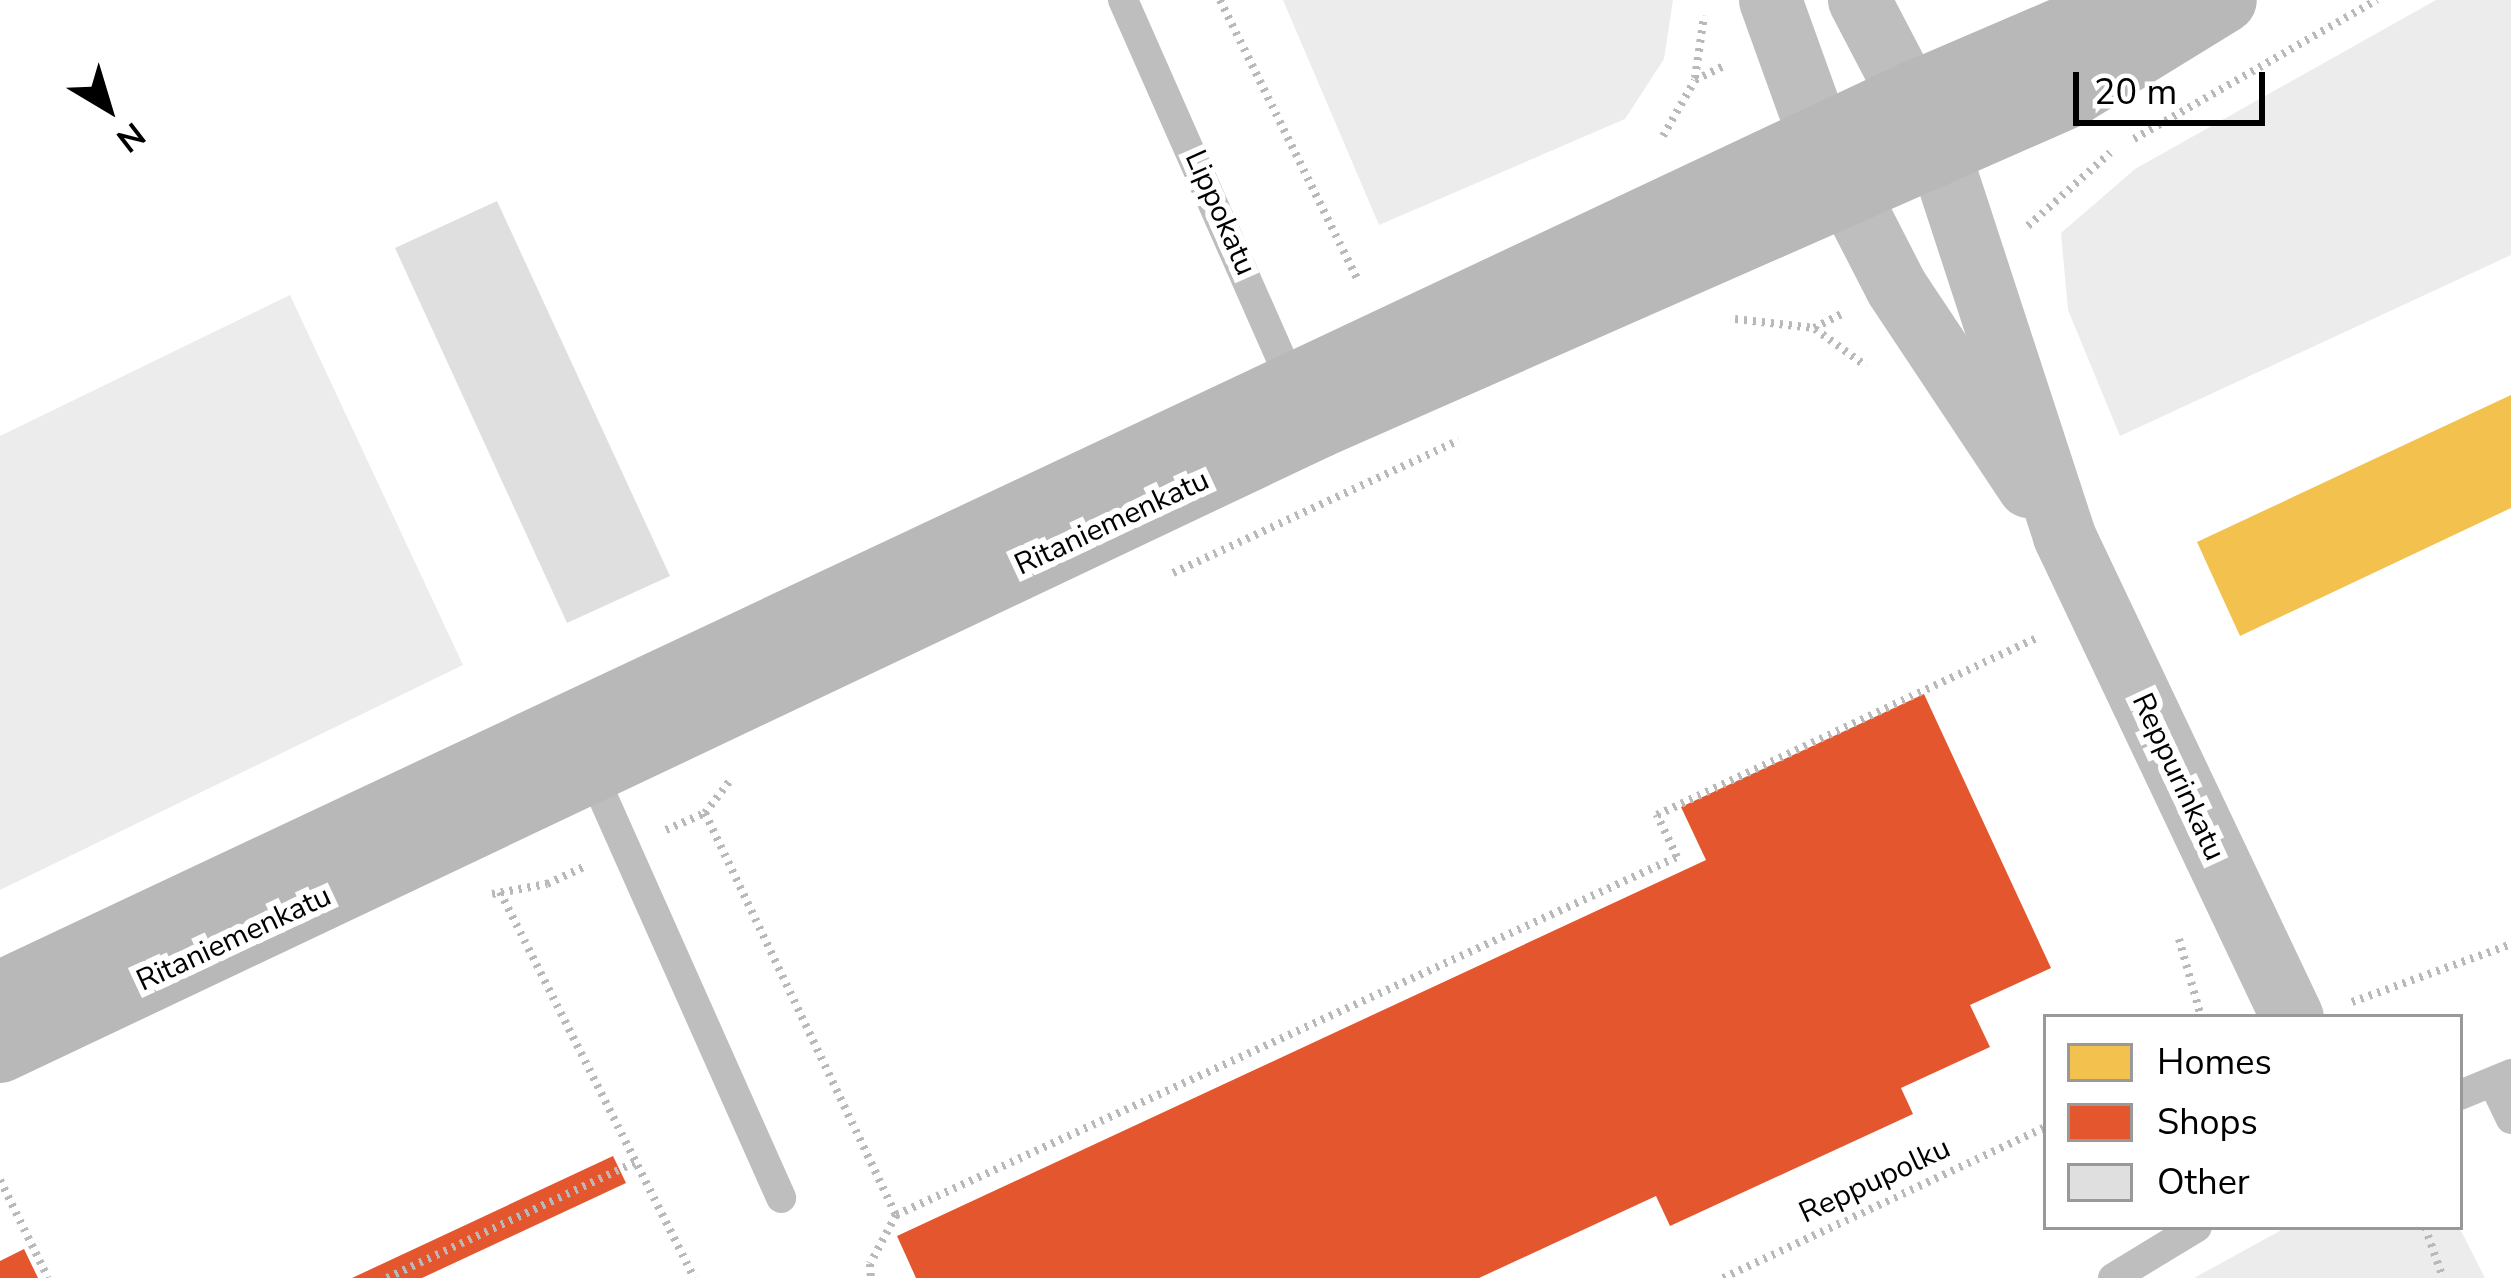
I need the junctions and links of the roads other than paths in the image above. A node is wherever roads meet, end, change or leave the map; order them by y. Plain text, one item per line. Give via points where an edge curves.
1 (1123, 0) edge
2 (1771, 0) edge
3 (1859, 0) edge
4 (2133, 0) edge
5 (2224, 0) edge
6 (1910, 96) junction
7 (1820, 139) junction
8 (1939, 153) junction
9 (1849, 198) junction
10 (1306, 405) junction
11 (2064, 536) junction
12 (580, 748) junction
13 (0, 994) edge
14 (2318, 1011) edge
15 (0, 1050) edge
16 (2502, 1078) edge
17 (2463, 1094) edge
18 (2511, 1119) edge
19 (781, 1198) dead end
20 (2193, 1230) edge
21 (2113, 1278) edge

1 - 10 lane, Lippokatu
2 - 7 street, Reppurinkatu
3 - 6 street, Reppurinkatu
4 - 6 street, Ritaniemenkatu
5 - 8 street, Ritaniemenkatu via 2073,93
6 - 7 street, Ritaniemenkatu
6 - 8 street, Reppurinkatu
7 - 9 street, Reppurinkatu
7 - 10 street, Ritaniemenkatu
8 - 9 street, Ritaniemenkatu
8 - 11 street, Reppurinkatu
9 - 10 street, Ritaniemenkatu
9 - 11 street, Reppurinkatu via 1896,287
10 - 12 street, Ritaniemenkatu
11 - 14 street, Reppurinkatu
12 - 13 street, Ritaniemenkatu
12 - 15 street, Ritaniemenkatu
12 - 19 lane
16 - 17 lane
16 - 18 lane
20 - 21 lane

